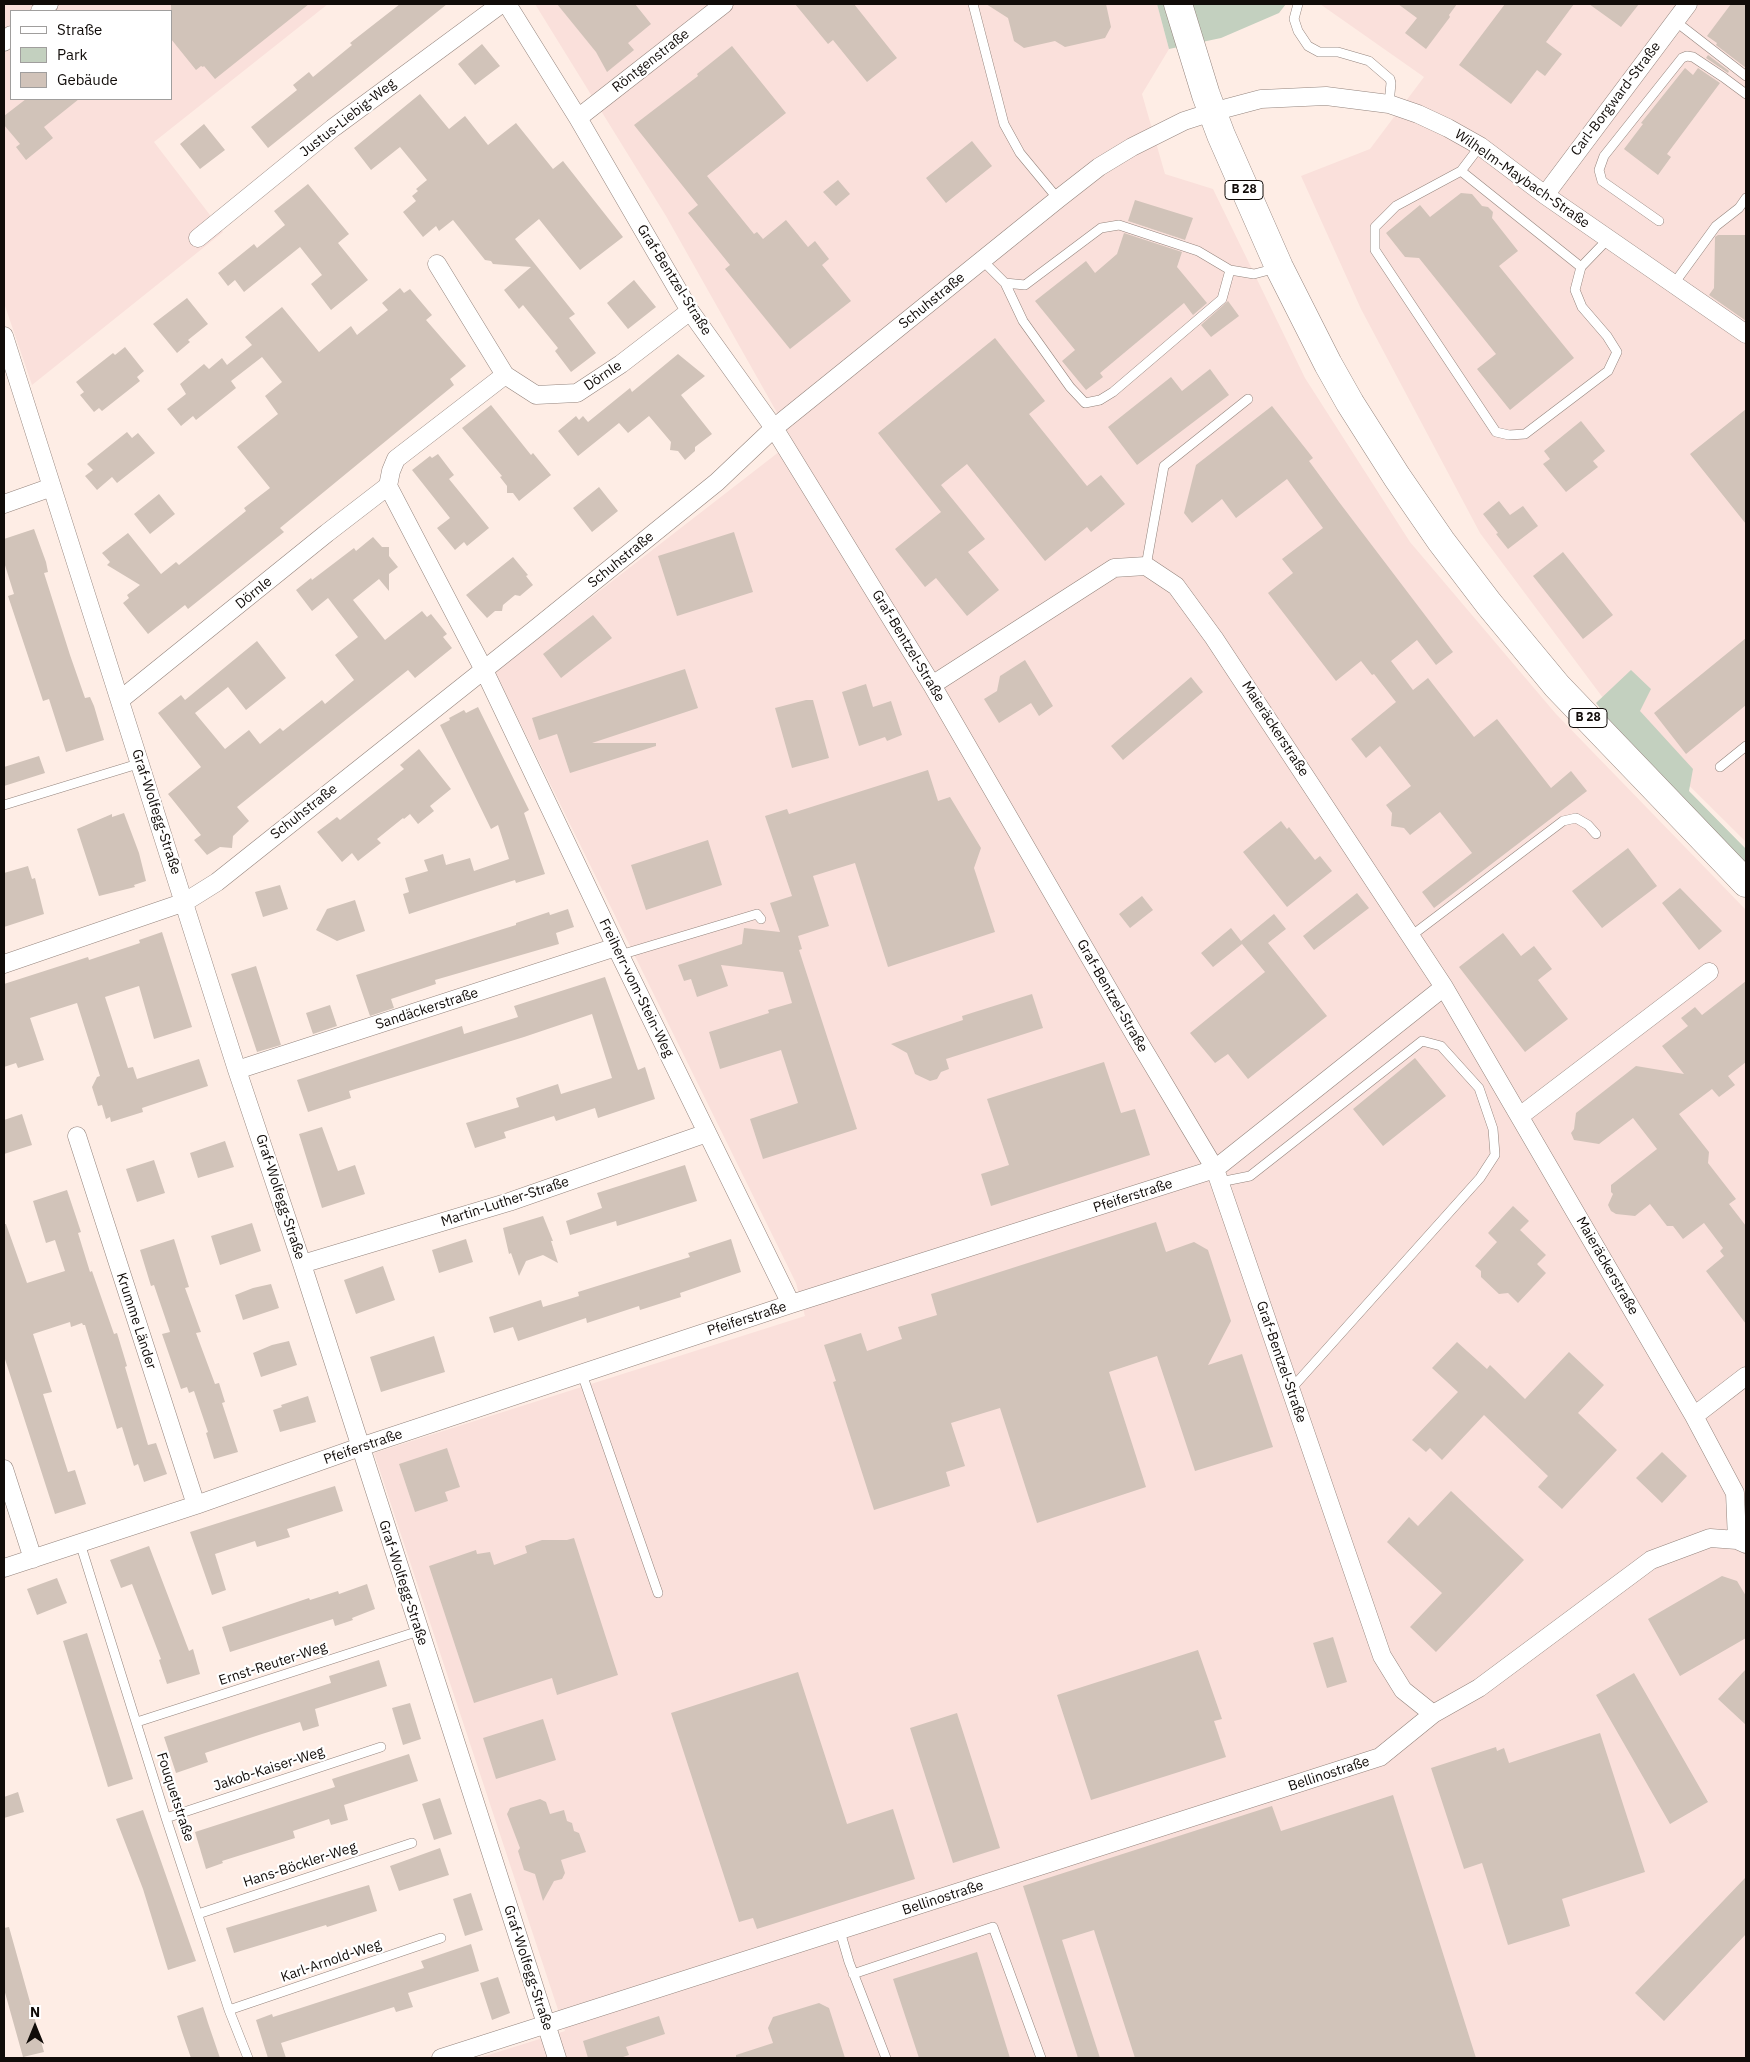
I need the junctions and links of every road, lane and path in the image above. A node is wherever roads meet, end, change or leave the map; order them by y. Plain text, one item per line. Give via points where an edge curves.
1 (501, 4) edge
2 (507, 4) edge
3 (724, 4) edge
4 (973, 4) edge
5 (1178, 4) edge
6 (1298, 4) edge
7 (1688, 4) edge
8 (1675, 21) junction
9 (1746, 76) edge
10 (1746, 94) edge
11 (1389, 104) junction
12 (1212, 112) junction
13 (578, 118) junction
14 (1480, 146) junction
15 (1461, 171) junction
16 (1545, 194) junction
17 (1746, 198) edge
18 (1058, 199) junction
19 (1659, 221) dead end
20 (198, 238) dead end
21 (1608, 239) junction
22 (982, 260) junction
23 (437, 264) dead end
24 (1279, 267) junction
25 (1582, 267) junction
26 (1230, 270) junction
27 (1005, 283) junction
28 (1673, 285) junction
29 (690, 312) junction
30 (1746, 334) edge
31 (4, 336) edge
32 (505, 375) junction
33 (1248, 399) dead end
34 (774, 428) junction
35 (388, 486) junction
36 (52, 487) junction
37 (4, 504) edge
38 (1146, 566) junction
39 (484, 670) junction
40 (932, 685) junction
41 (120, 700) junction
42 (1746, 746) edge
43 (140, 763) junction
44 (1720, 768) dead end
45 (4, 805) edge
46 (1596, 834) dead end
47 (1746, 883) edge
48 (185, 902) junction
49 (761, 919) dead end
50 (1411, 936) junction
51 (618, 951) junction
52 (4, 964) edge
53 (1709, 972) dead end
54 (1444, 987) junction
55 (238, 1070) junction
56 (1520, 1116) junction
57 (707, 1133) junction
58 (77, 1136) dead end
59 (1218, 1176) junction
60 (302, 1264) junction
61 (791, 1304) junction
62 (582, 1374) junction
63 (1746, 1376) edge
64 (1290, 1389) junction
65 (1694, 1416) junction
66 (360, 1447) junction
67 (4, 1469) edge
68 (196, 1505) junction
69 (1742, 1542) edge
70 (80, 1543) junction
71 (33, 1559) junction
72 (4, 1568) edge
73 (658, 1593) dead end
74 (418, 1631) junction
75 (1433, 1714) junction
76 (136, 1722) junction
77 (382, 1747) dead end
78 (166, 1818) junction
79 (412, 1843) dead end
80 (198, 1914) junction
81 (840, 1931) junction
82 (441, 1938) dead end
83 (854, 1974) junction
84 (229, 2010) junction
85 (547, 2025) junction
86 (248, 2058) edge
87 (441, 2058) edge
88 (557, 2058) edge
89 (886, 2058) edge
90 (1040, 2058) edge

1 - 20 street, Justus-Liebig-Weg via 333,128
2 - 13 street, Graf-Bentzel-Straße
3 - 13 street, Röntgenstraße
4 - 18 lane via 1004,124 1020,153
5 - 12 main road, B 28
6 - 11 lane via 1294,19 1308,46 1319,52 1338,52 1369,61 1390,79
7 - 8 street, Carl-Borgward-Straße
8 - 9 lane via 1737,63
8 - 16 street, Carl-Borgward-Straße
10 - 19 lane via 1693,57 1682,58 1604,156 1599,170 1602,182
11 - 12 street, Wilhelm-Maybach-Straße via 1326,96 1293,97 1261,99
11 - 14 street, Wilhelm-Maybach-Straße via 1448,128
12 - 18 street, Schuhstraße via 1132,147 1099,167
12 - 24 main road, B 28
13 - 29 street, Graf-Bentzel-Straße
14 - 15 lane
14 - 16 street, Wilhelm-Maybach-Straße
15 - 25 lane
15 - 25 lane via 1396,206 1375,227 1375,250 1496,432 1525,434 1608,371 1617,352 1582,307 1575,290
16 - 21 street, Wilhelm-Maybach-Straße
17 - 28 lane via 1739,208 1716,226
18 - 22 street, Schuhstraße
21 - 25 lane
21 - 28 street, Wilhelm-Maybach-Straße
22 - 27 lane
22 - 34 street, Schuhstraße
23 - 32 street, Dörnle
24 - 26 lane via 1254,274
24 - 47 main road, B 28 via 1350,403 1441,541 1557,686
26 - 27 lane via 1198,251 1119,225 1101,228 1025,285
26 - 27 lane via 1222,299 1113,392 1100,400 1085,403 1022,321
28 - 30 street, Wilhelm-Maybach-Straße
29 - 32 street, Dörnle via 622,364 577,393 536,395
29 - 34 street, Graf-Bentzel-Straße
31 - 36 street, Graf-Wolfegg-Straße
32 - 35 street via 396,460
33 - 38 lane via 1164,466
34 - 39 street, Schuhstraße via 717,482
34 - 40 street, Graf-Bentzel-Straße
35 - 39 street
35 - 41 street, Dörnle
36 - 37 street
36 - 41 street, Graf-Wolfegg-Straße
38 - 40 street via 1114,568
38 - 50 street, Maieräckerstraße via 1176,586 1214,638
39 - 48 street, Schuhstraße via 217,882
39 - 51 street, Freiherr-vom-Stein-Weg
40 - 59 street, Graf-Bentzel-Straße
41 - 43 street, Graf-Wolfegg-Straße
42 - 44 lane
43 - 45 lane
43 - 48 street, Graf-Wolfegg-Straße
46 - 50 lane via 1576,818 1563,821
48 - 52 street, Schuhstraße
48 - 55 street, Graf-Wolfegg-Straße
49 - 51 lane via 757,914
50 - 54 street, Maieräckerstraße
51 - 55 street, Sandäckerstraße
51 - 57 street, Freiherr-vom-Stein-Weg
53 - 56 street
54 - 56 street, Maieräckerstraße
54 - 59 street, Pfeiferstraße
55 - 60 street, Graf-Wolfegg-Straße
56 - 65 street, Maieräckerstraße
57 - 60 street, Martin-Luther-Straße via 509,1202
57 - 61 street, Freiherr-vom-Stein-Weg
58 - 68 street, Krumme Länder
59 - 61 street, Pfeiferstraße
59 - 64 street, Graf-Bentzel-Straße
59 - 64 lane via 1250,1176 1422,1041 1441,1046 1479,1088 1493,1129 1495,1154 1480,1178
60 - 66 street, Graf-Wolfegg-Straße
61 - 62 street, Pfeiferstraße
62 - 66 street, Pfeiferstraße
62 - 73 lane
63 - 65 street
64 - 75 street, Graf-Bentzel-Straße via 1382,1656 1403,1690
65 - 69 street, Maieräckerstraße via 1735,1493
66 - 68 street, Pfeiferstraße
66 - 74 street, Graf-Wolfegg-Straße
67 - 71 street
68 - 70 street, Pfeiferstraße
69 - 75 street via 1710,1538 1651,1560 1479,1688
70 - 71 street, Pfeiferstraße
70 - 76 lane, Fouquetstraße
71 - 72 street, Pfeiferstraße
74 - 76 lane, Ernst-Reuter-Weg
74 - 85 street, Graf-Wolfegg-Straße
75 - 81 street, Bellinostraße via 1380,1758
76 - 78 lane, Fouquetstraße
77 - 78 lane, Jakob-Kaiser-Weg
78 - 80 lane, Fouquetstraße
79 - 80 lane, Hans-Böckler-Weg
80 - 84 lane, Fouquetstraße
81 - 83 lane
81 - 85 street, Bellinostraße
82 - 84 lane, Karl-Arnold-Weg
83 - 89 lane
83 - 90 lane via 993,1927
84 - 86 lane, Fouquetstraße
85 - 87 street, Bellinostraße
85 - 88 street, Graf-Wolfegg-Straße

